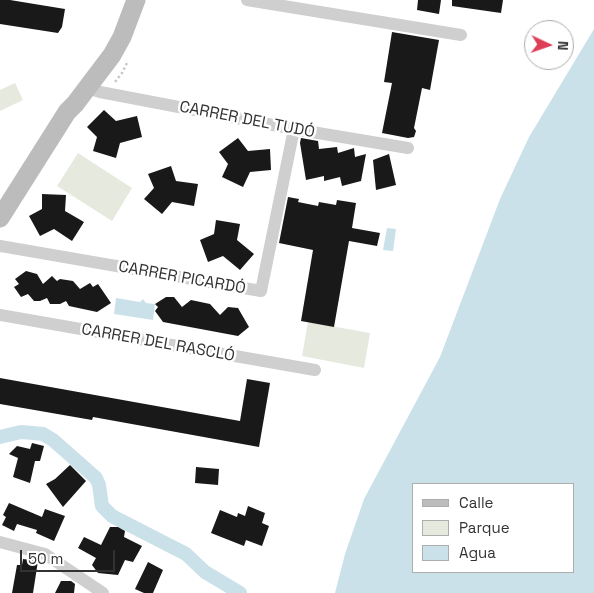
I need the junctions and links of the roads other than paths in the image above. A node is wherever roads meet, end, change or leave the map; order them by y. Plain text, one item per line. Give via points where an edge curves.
1 (130, 0) edge
2 (136, 0) edge
3 (247, 0) edge
4 (461, 35) dead end
5 (87, 88) junction
6 (67, 112) junction
7 (294, 129) junction
8 (408, 148) dead end
9 (0, 218) edge
10 (0, 246) edge
11 (0, 316) edge
12 (315, 370) dead end
13 (0, 542) edge
14 (102, 593) edge

1 - 6 main road
2 - 5 main road via 122,37
3 - 4 street
5 - 6 main road
5 - 7 street, CARRER DEL TUDÓ
6 - 9 main road
7 - 8 street, CARRER DEL TUDÓ
7 - 10 street, CARRER PICARDÓ via 261,291
11 - 12 street, CARRER DEL RASCLÓ
13 - 14 street via 45,554

